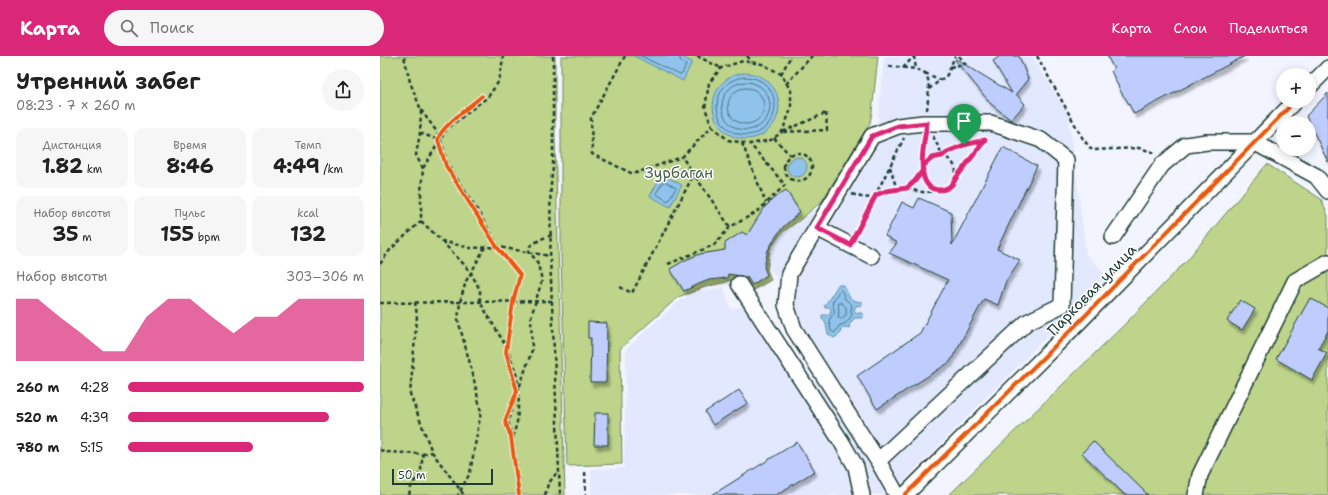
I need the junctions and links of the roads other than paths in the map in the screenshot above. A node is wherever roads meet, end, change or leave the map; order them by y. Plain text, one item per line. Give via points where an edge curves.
1 (1328, 68) edge
2 (1316, 80) edge
3 (1288, 108) edge
4 (1254, 142) junction
5 (1328, 190) edge
6 (817, 228) junction
7 (1113, 237) dead end
8 (871, 256) dead end
9 (1328, 262) edge
10 (739, 284) dead end
11 (1062, 305) junction
12 (1078, 322) junction
13 (878, 460) junction
14 (862, 495) edge
15 (897, 495) edge
16 (905, 495) edge
17 (1196, 495) edge

1 - 2 street
3 - 4 street, Парковая улица
4 - 5 street via 1316,176
4 - 7 street via 1208,142 1186,145 1162,165
4 - 12 street, Парковая улица
6 - 8 street
6 - 11 street via 872,136 911,124 991,123 1040,140 1066,160
6 - 13 street via 789,274 786,305 794,329
9 - 17 street via 1295,281 1200,475
10 - 14 street via 845,448 856,467
11 - 12 street
11 - 13 street via 1027,322
12 - 16 street, Парковая улица
13 - 15 street

